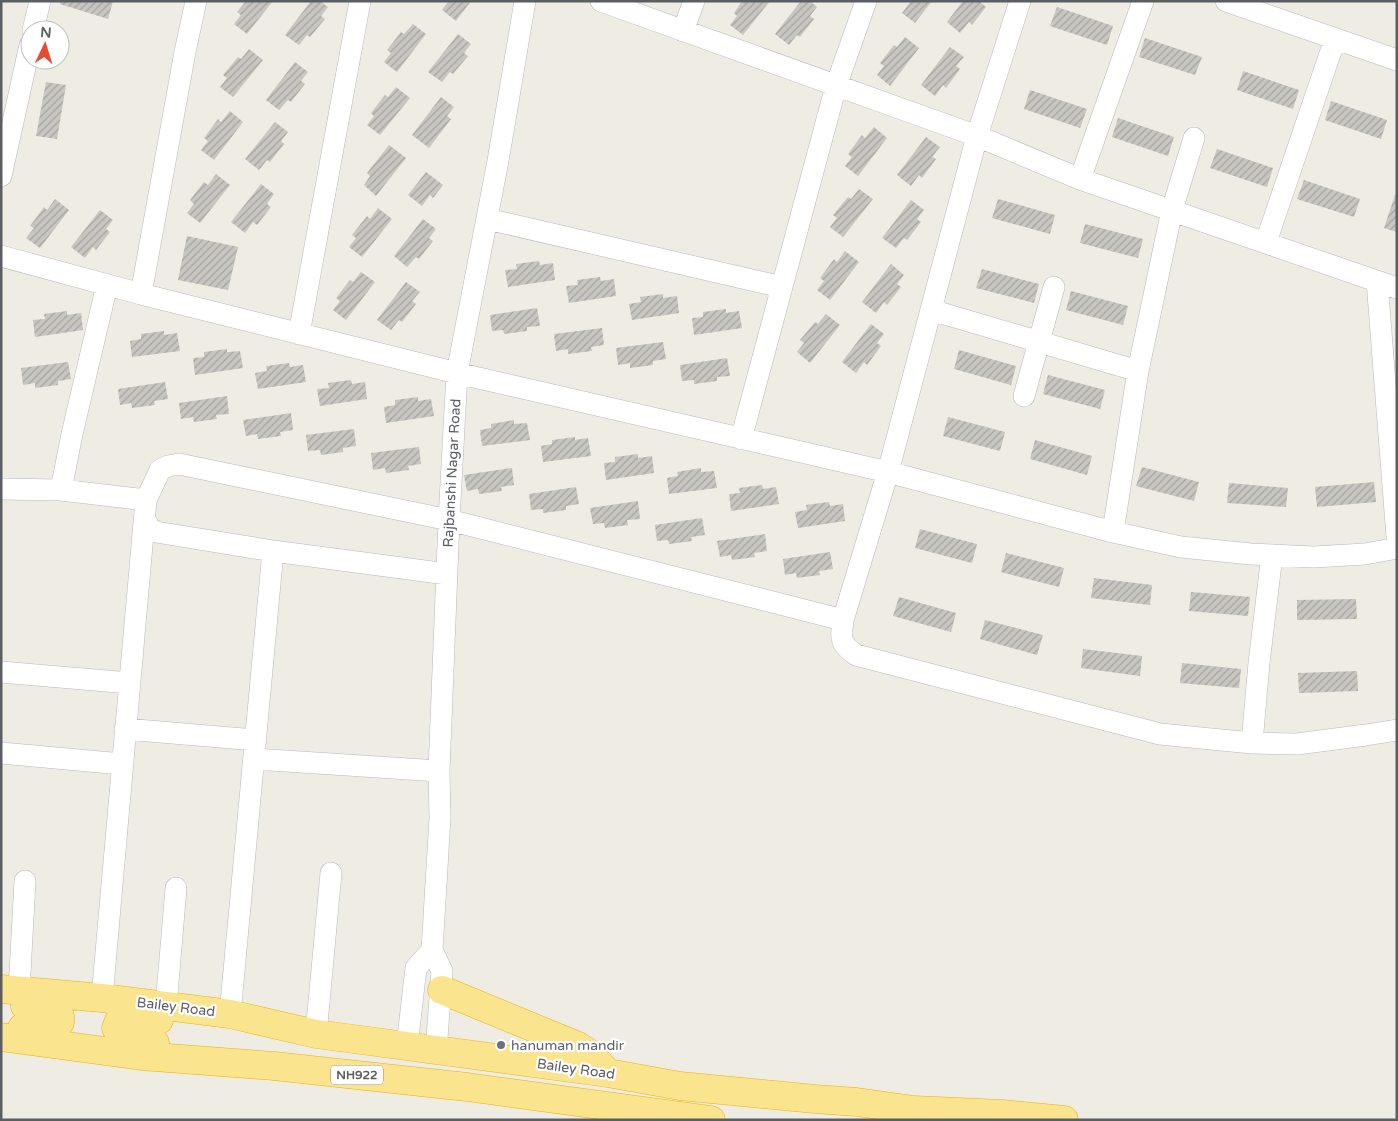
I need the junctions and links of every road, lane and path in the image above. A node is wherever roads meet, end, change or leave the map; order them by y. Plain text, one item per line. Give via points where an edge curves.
1 (40, 1) edge
2 (196, 1) edge
3 (360, 1) edge
4 (525, 1) edge
5 (601, 1) edge
6 (694, 1) edge
7 (866, 1) edge
8 (1020, 1) edge
9 (1143, 1) edge
10 (1237, 3) edge
11 (35, 20) edge
12 (683, 31) junction
13 (1335, 39) junction
14 (1397, 60) edge
15 (24, 70) edge
16 (836, 86) junction
17 (976, 136) junction
18 (1194, 138) dead end
19 (1, 176) edge
20 (1080, 179) junction
21 (1172, 210) junction
22 (487, 218) junction
23 (1266, 242) junction
24 (1, 256) edge
25 (1387, 284) edge
26 (108, 285) junction
27 (1054, 286) dead end
28 (782, 288) junction
29 (141, 294) junction
30 (931, 310) junction
31 (299, 334) junction
32 (1038, 342) junction
33 (1138, 371) junction
34 (457, 373) junction
35 (1024, 396) dead end
36 (741, 439) junction
37 (888, 472) junction
38 (1, 489) edge
39 (61, 490) junction
40 (145, 510) junction
41 (449, 520) junction
42 (1113, 532) junction
43 (1397, 537) edge
44 (1397, 548) edge
45 (273, 551) junction
46 (1272, 555) junction
47 (447, 574) junction
48 (843, 620) junction
49 (1, 672) edge
50 (130, 682) junction
51 (126, 729) junction
52 (1397, 730) edge
53 (1252, 743) junction
54 (255, 750) junction
55 (1, 753) edge
56 (122, 764) junction
57 (439, 770) junction
58 (331, 873) dead end
59 (25, 881) dead end
60 (176, 888) dead end
61 (432, 950) junction
62 (442, 990) junction
63 (7, 995) edge
64 (102, 998) junction
65 (166, 1006) junction
66 (230, 1014) junction
67 (1, 1029) edge
68 (310, 1033) junction
69 (1, 1037) edge
70 (407, 1046) junction
71 (436, 1051) junction
72 (274, 1066) junction
73 (608, 1073) junction
74 (1018, 1118) edge
75 (712, 1120) edge
76 (1064, 1120) edge

1 - 11 street
2 - 29 street
3 - 31 street
4 - 22 street, Rajbanshi Nagar Road
5 - 12 street
6 - 12 street
7 - 16 street
8 - 17 street
9 - 20 street
10 - 13 street
12 - 16 street
13 - 14 street
13 - 23 street
15 - 19 street
16 - 17 street
16 - 28 street
17 - 20 street
17 - 30 street
18 - 21 street
20 - 21 street
21 - 23 street
21 - 33 street
22 - 28 street
22 - 34 street, Rajbanshi Nagar Road
23 - 25 street
24 - 26 street
25 - 43 street
26 - 29 street
26 - 39 street
27 - 32 street
28 - 36 street
29 - 31 street
30 - 32 street
30 - 37 street
31 - 34 street
32 - 33 street
32 - 35 street
33 - 42 street
34 - 36 street
34 - 41 street, Rajbanshi Nagar Road
36 - 37 street
37 - 42 street
37 - 48 street
38 - 39 street
39 - 40 street
40 - 41 street via 160,470 179,464
40 - 45 street via 149,528 156,532
40 - 50 street
41 - 47 street, Rajbanshi Nagar Road
41 - 48 street
42 - 46 street via 1181,547
44 - 46 street via 1339,556
45 - 47 street
45 - 54 street
46 - 53 street
47 - 57 street, Rajbanshi Nagar Road
48 - 53 street via 841,636 846,647 856,655 1160,734
49 - 50 street
50 - 51 street
51 - 54 street
51 - 56 street
52 - 53 street via 1297,744
54 - 57 street
54 - 66 street
55 - 56 street
56 - 64 street
57 - 61 street, Rajbanshi Nagar Road via 440,818
58 - 68 street
59 - 63 street
60 - 65 street
61 - 62 street, Rajbanshi Nagar Road via 442,972
61 - 70 street via 416,968
62 - 71 street, Rajbanshi Nagar Road
62 - 73 highway via 578,1046
63 - 64 highway, Bailey Road
63 - 67 highway via 53,1009 60,1014 60,1022 54,1027
64 - 65 highway, Bailey Road
65 - 66 highway, Bailey Road
66 - 68 highway, Bailey Road
68 - 70 highway, Bailey Road
68 - 72 highway via 134,1018 126,1018 117,1025 117,1032 126,1037
69 - 72 highway, NH922 via 142,1056
70 - 71 highway, Bailey Road
71 - 73 highway, Bailey Road
72 - 75 highway, NH922
73 - 74 highway, Bailey Road via 680,1086
74 - 76 highway, Bailey Road

